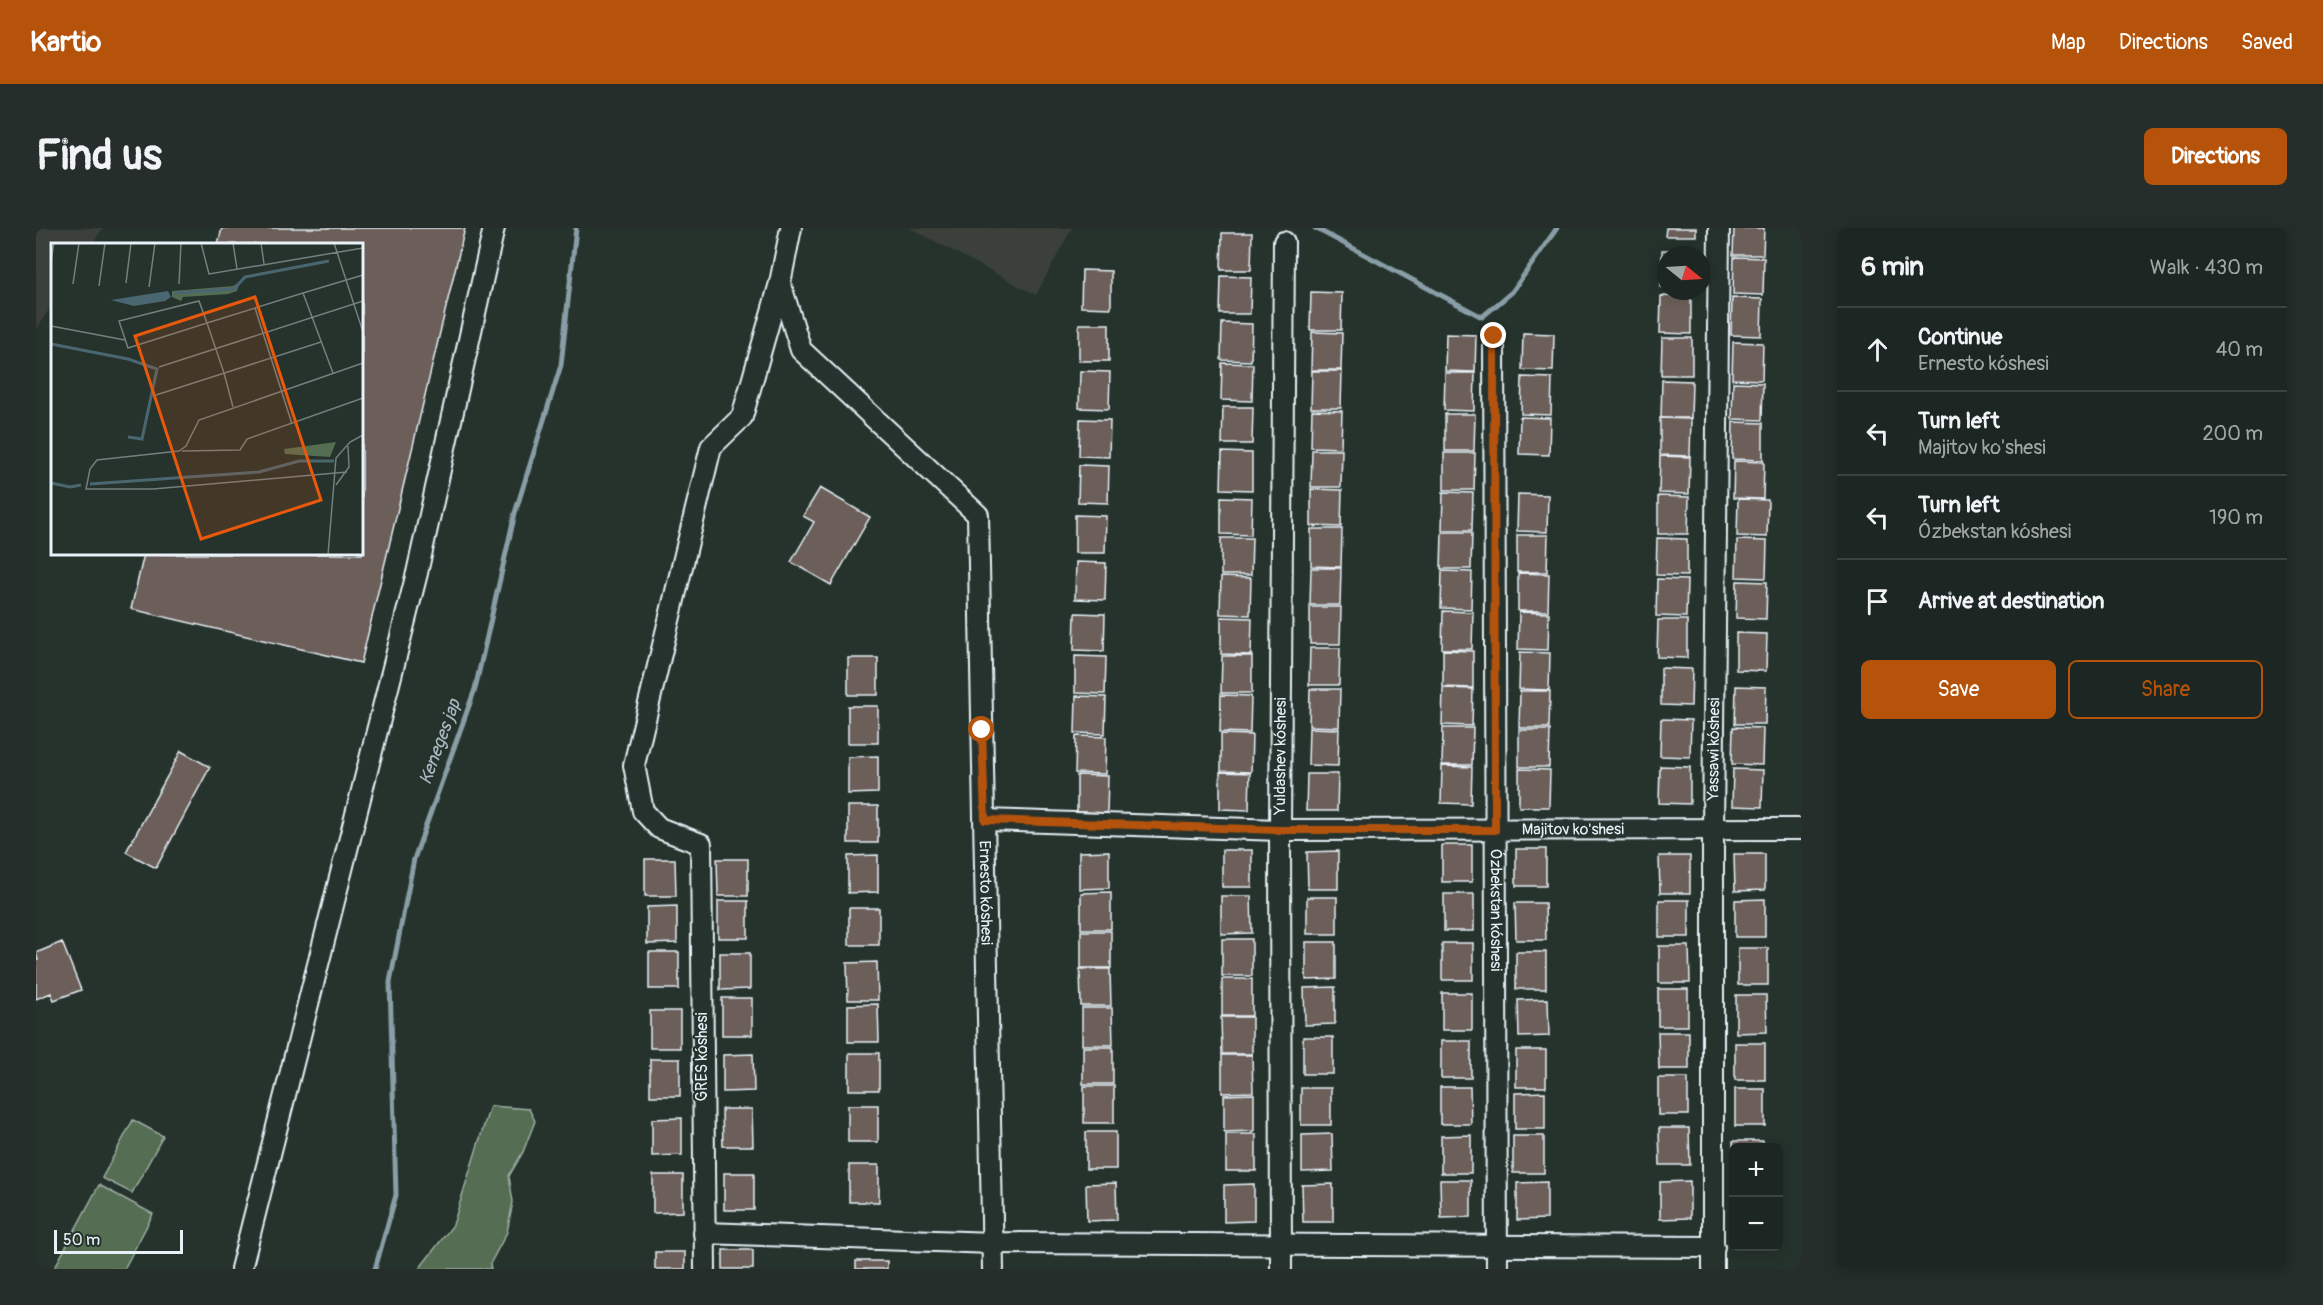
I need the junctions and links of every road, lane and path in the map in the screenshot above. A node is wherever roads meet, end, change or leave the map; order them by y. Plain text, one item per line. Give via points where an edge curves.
1 (494, 228) edge
2 (791, 228) edge
3 (1719, 228) edge
4 (1284, 242) dead end
5 (780, 283) junction
6 (1494, 336) dead end
7 (985, 820) junction
8 (1801, 829) edge
9 (1280, 830) junction
10 (1495, 830) junction
11 (1713, 830) junction
12 (704, 1233) junction
13 (993, 1243) junction
14 (1281, 1246) junction
15 (1497, 1247) junction
16 (1714, 1247) junction
17 (241, 1269) edge
18 (705, 1269) edge
19 (993, 1269) edge
20 (1281, 1269) edge
21 (1497, 1269) edge
22 (1713, 1269) edge

1 - 17 street via 417,573
2 - 5 street
3 - 11 street, Yassawi kóshesi
4 - 9 street, Yuldashev kóshesi
5 - 7 street, Ernesto kóshesi via 801,350 978,514
5 - 12 street, GRES kóshesi via 742,417 711,447 634,765 643,812 659,828 701,844
6 - 10 street, Ózbekstan kóshesi
7 - 9 street, Majitov ko'shesi
7 - 13 street, Ernesto kóshesi
8 - 11 street, Majitov ko'shesi
9 - 10 street, Majitov ko'shesi
9 - 14 street, Yuldashev kóshesi
10 - 11 street, Majitov ko'shesi
10 - 15 street, Ózbekstan kóshesi
11 - 16 street, Yassawi kóshesi
12 - 13 street
12 - 18 street, GRES kóshesi
13 - 14 street
13 - 19 street, Ernesto kóshesi
14 - 15 street
14 - 20 street, Yuldashev kóshesi
15 - 16 street
15 - 21 street, Ózbekstan kóshesi
16 - 22 street, Yassawi kóshesi

